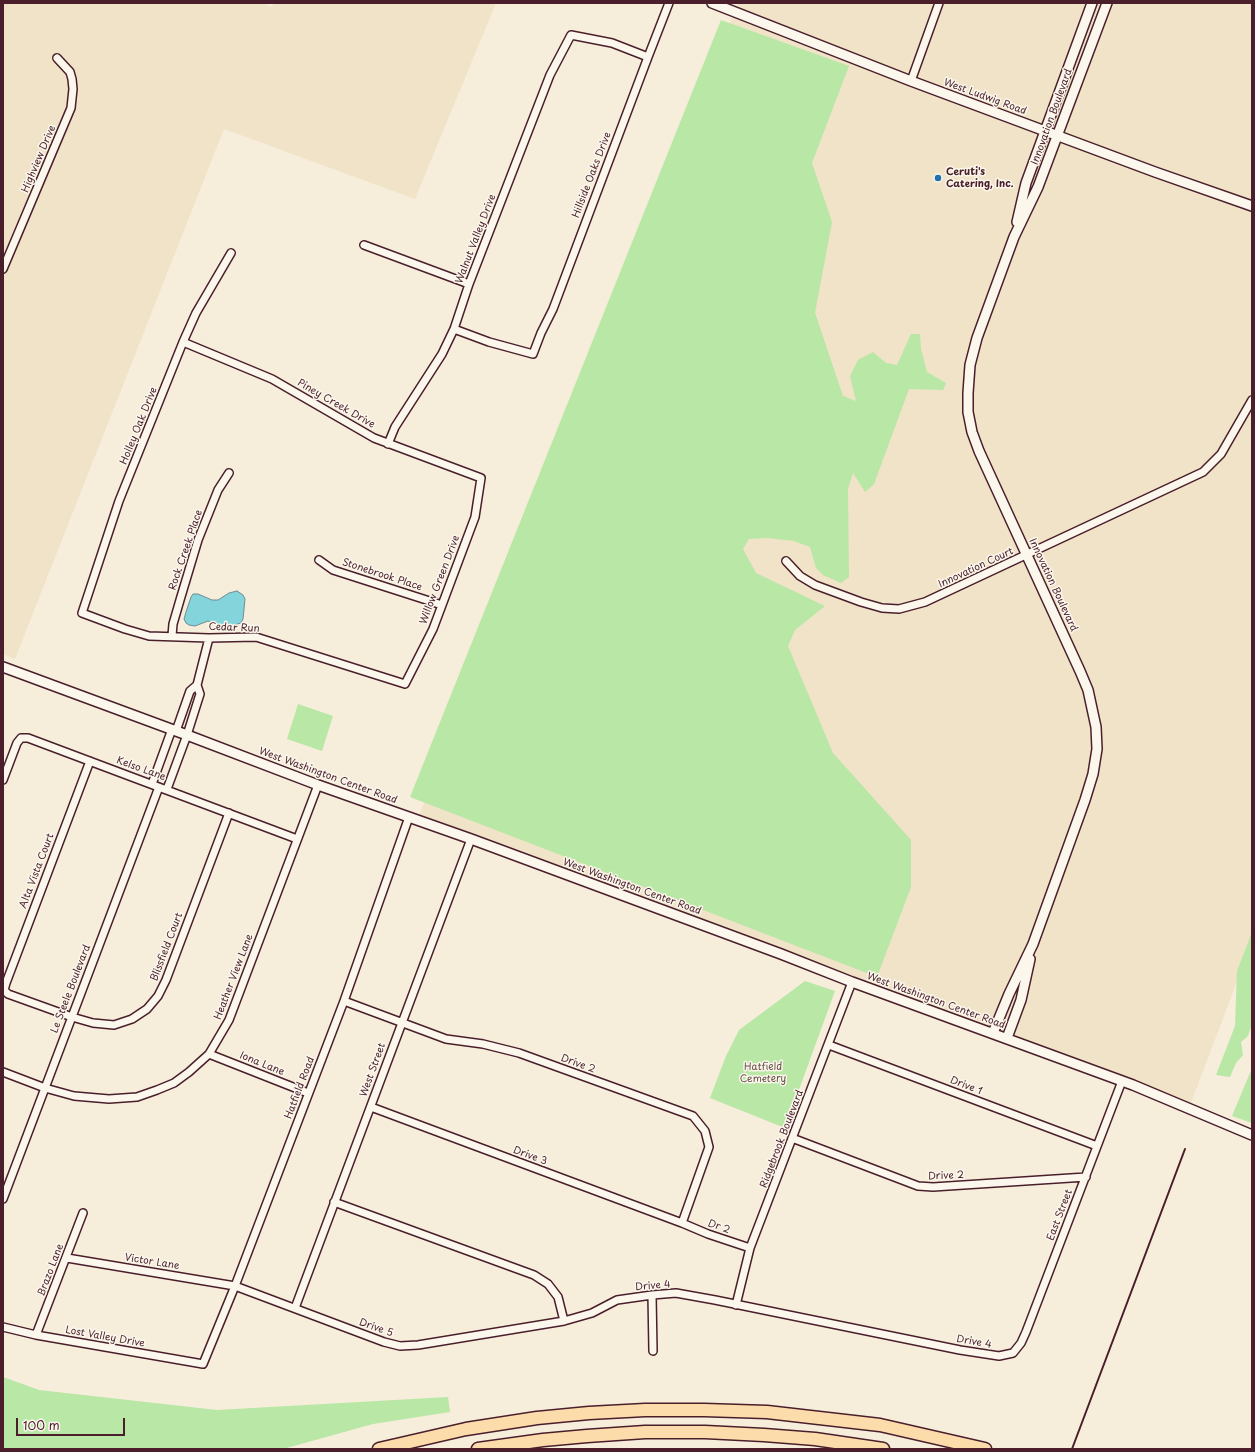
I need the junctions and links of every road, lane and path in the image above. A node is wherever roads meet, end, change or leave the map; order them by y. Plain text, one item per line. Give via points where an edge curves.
1 (669, 3) edge
2 (712, 3) edge
3 (939, 3) edge
4 (1092, 3) edge
5 (1107, 3) edge
6 (648, 57) junction
7 (57, 58) dead end
8 (911, 81) junction
9 (1045, 131) junction
10 (1057, 135) junction
11 (1252, 206) edge
12 (1014, 237) junction
13 (364, 245) dead end
14 (231, 253) dead end
15 (3, 269) edge
16 (469, 284) junction
17 (454, 329) junction
18 (183, 342) junction
19 (1252, 400) edge
20 (388, 444) junction
21 (229, 473) dead end
22 (481, 478) joint
23 (1027, 555) junction
24 (319, 560) dead end
25 (786, 561) dead end
26 (442, 605) junction
27 (82, 613) joint
28 (172, 636) junction
29 (209, 638) junction
30 (3, 667) edge
31 (405, 684) joint
32 (197, 685) junction
33 (174, 730) junction
34 (187, 735) junction
35 (90, 761) junction
36 (3, 780) edge
37 (318, 785) junction
38 (155, 786) junction
39 (167, 789) junction
40 (229, 813) junction
41 (409, 817) junction
42 (297, 838) junction
43 (471, 839) junction
44 (1033, 944) junction
45 (852, 982) junction
46 (4, 990) joint
47 (344, 1001) junction
48 (72, 1017) junction
49 (401, 1022) junction
50 (994, 1033) junction
51 (1008, 1038) junction
52 (829, 1045) junction
53 (209, 1054) junction
54 (3, 1072) edge
55 (1122, 1081) junction
56 (45, 1088) junction
57 (308, 1093) junction
58 (371, 1107) junction
59 (1252, 1135) edge
60 (792, 1138) junction
61 (1097, 1146) junction
62 (1086, 1177) junction
63 (3, 1199) edge
64 (334, 1202) junction
65 (83, 1213) dead end
66 (682, 1223) junction
67 (750, 1248) junction
68 (66, 1258) junction
69 (235, 1286) junction
70 (652, 1295) junction
71 (736, 1305) junction
72 (294, 1308) junction
73 (564, 1321) junction
74 (3, 1327) edge
75 (36, 1335) junction
76 (653, 1351) dead end
77 (1013, 1353) joint
78 (203, 1364) joint
79 (379, 1449) edge
80 (478, 1449) edge
81 (882, 1449) edge
82 (985, 1449) edge

1 - 6 street, Hillside Oaks Drive
2 - 8 main road, West Ludwig Road
3 - 8 street
4 - 9 main road, Innovation Boulevard
5 - 10 main road, Innovation Boulevard
6 - 16 street, Walnut Valley Drive via 612,43 571,35 550,75
6 - 17 street, Hillside Oaks Drive via 553,309 533,354
7 - 15 street, Highview Drive via 70,72 72,79 71,108
8 - 9 main road, West Ludwig Road
9 - 10 main road, West Ludwig Road
9 - 12 main road, Innovation Boulevard via 1026,183
10 - 11 main road, West Ludwig Road
10 - 12 main road, Innovation Boulevard via 1038,187
12 - 23 main road, Innovation Boulevard via 977,338 970,365 968,412 979,451
13 - 16 street
14 - 18 street, Holley Oak Drive via 196,313
16 - 17 street, Walnut Valley Drive
17 - 20 street, Walnut Valley Drive via 442,354 395,427
18 - 20 street, Piney Creek Drive via 272,379
18 - 27 street, Holley Oak Drive via 119,502
19 - 23 street, Innovation Court via 1221,454 1203,472
20 - 22 street, Piney Creek Drive
21 - 28 street, Rock Creek Place via 218,490 198,540 173,624
22 - 26 street, Willow Green Drive via 475,517
23 - 25 street, Innovation Court via 925,602 899,609 882,608 860,602 815,585 800,576
23 - 44 main road, Innovation Boulevard via 1088,690 1096,727 1093,774
24 - 26 street, Stonebrook Place via 333,570
26 - 31 street, Willow Green Drive via 433,629
27 - 28 street, Cedar Run via 149,636
28 - 29 street, Cedar Run
29 - 31 street, Cedar Run via 256,637
29 - 32 street
30 - 33 main road, West Washington Center Road
32 - 33 street, Le Steele Boulevard via 190,691
32 - 34 street via 200,694
33 - 34 main road, West Washington Center Road
33 - 38 street, Le Steele Boulevard
34 - 37 main road, West Washington Center Road
34 - 39 street
35 - 36 street, Kelso Lane via 28,738 21,738
35 - 38 street, Kelso Lane
35 - 46 street, Alta Vista Court
37 - 41 main road, West Washington Center Road
37 - 42 street, Heather View Lane
38 - 39 street, Kelso Lane
38 - 48 street, Le Steele Boulevard
39 - 40 street, Kelso Lane
40 - 42 street, Kelso Lane
40 - 48 street, Blissfield Court via 158,996 132,1019 114,1025
41 - 43 main road, West Washington Center Road
41 - 47 street, Hatfield Road
42 - 53 street, Heather View Lane via 229,1020
43 - 45 main road, West Washington Center Road
43 - 49 street, West Street
44 - 50 main road, Innovation Boulevard
44 - 51 main road, Innovation Boulevard via 1021,1000
45 - 50 main road, West Washington Center Road
45 - 52 street, Ridgebrook Boulevard
46 - 48 street, Blissfield Court via 8,994
47 - 49 street, Drive 2
47 - 57 street, Hatfield Road
48 - 56 street, Le Steele Boulevard
49 - 58 street, West Street
49 - 66 street, Drive 2 via 446,1038 519,1053 693,1116 705,1131 709,1148
50 - 51 main road, West Washington Center Road
51 - 55 main road, West Washington Center Road
52 - 60 street, Ridgebrook Boulevard
52 - 61 street, Drive 1
53 - 56 street, Heather View Lane via 174,1083 137,1097 109,1099 74,1096
53 - 57 street, Iona Lane
54 - 56 street, Heather View Lane
55 - 59 main road, West Washington Center Road
55 - 61 street, East Street
56 - 63 street, Le Steele Boulevard
57 - 69 street, Hatfield Road
58 - 64 street, West Street
58 - 66 street, Drive 3
60 - 62 street, Drive 2 via 918,1186
60 - 67 street, Ridgebrook Boulevard
61 - 62 street, East Street
62 - 77 street, East Street via 1026,1332
64 - 72 street, West Street
64 - 73 street via 534,1275 548,1284 558,1297
65 - 68 street, Brazo Lane
66 - 67 street, Dr 2
67 - 71 street, Ridgebrook Boulevard
68 - 69 street, Victor Lane
68 - 75 street, Brazo Lane
69 - 72 street, Drive 5
69 - 78 street, Hatfield Road
70 - 71 street, Drive 4 via 676,1293
70 - 73 street, Drive 4 via 617,1300 592,1313
70 - 76 street
71 - 77 street, Drive 4 via 960,1350 998,1356
72 - 73 street, Drive 5 via 400,1346
74 - 75 street, Lost Valley Drive
75 - 78 street, Lost Valley Drive
79 - 82 highway via 466,1429 537,1418 605,1412 704,1410 767,1412 880,1425
80 - 81 highway via 542,1440 645,1432 764,1434

